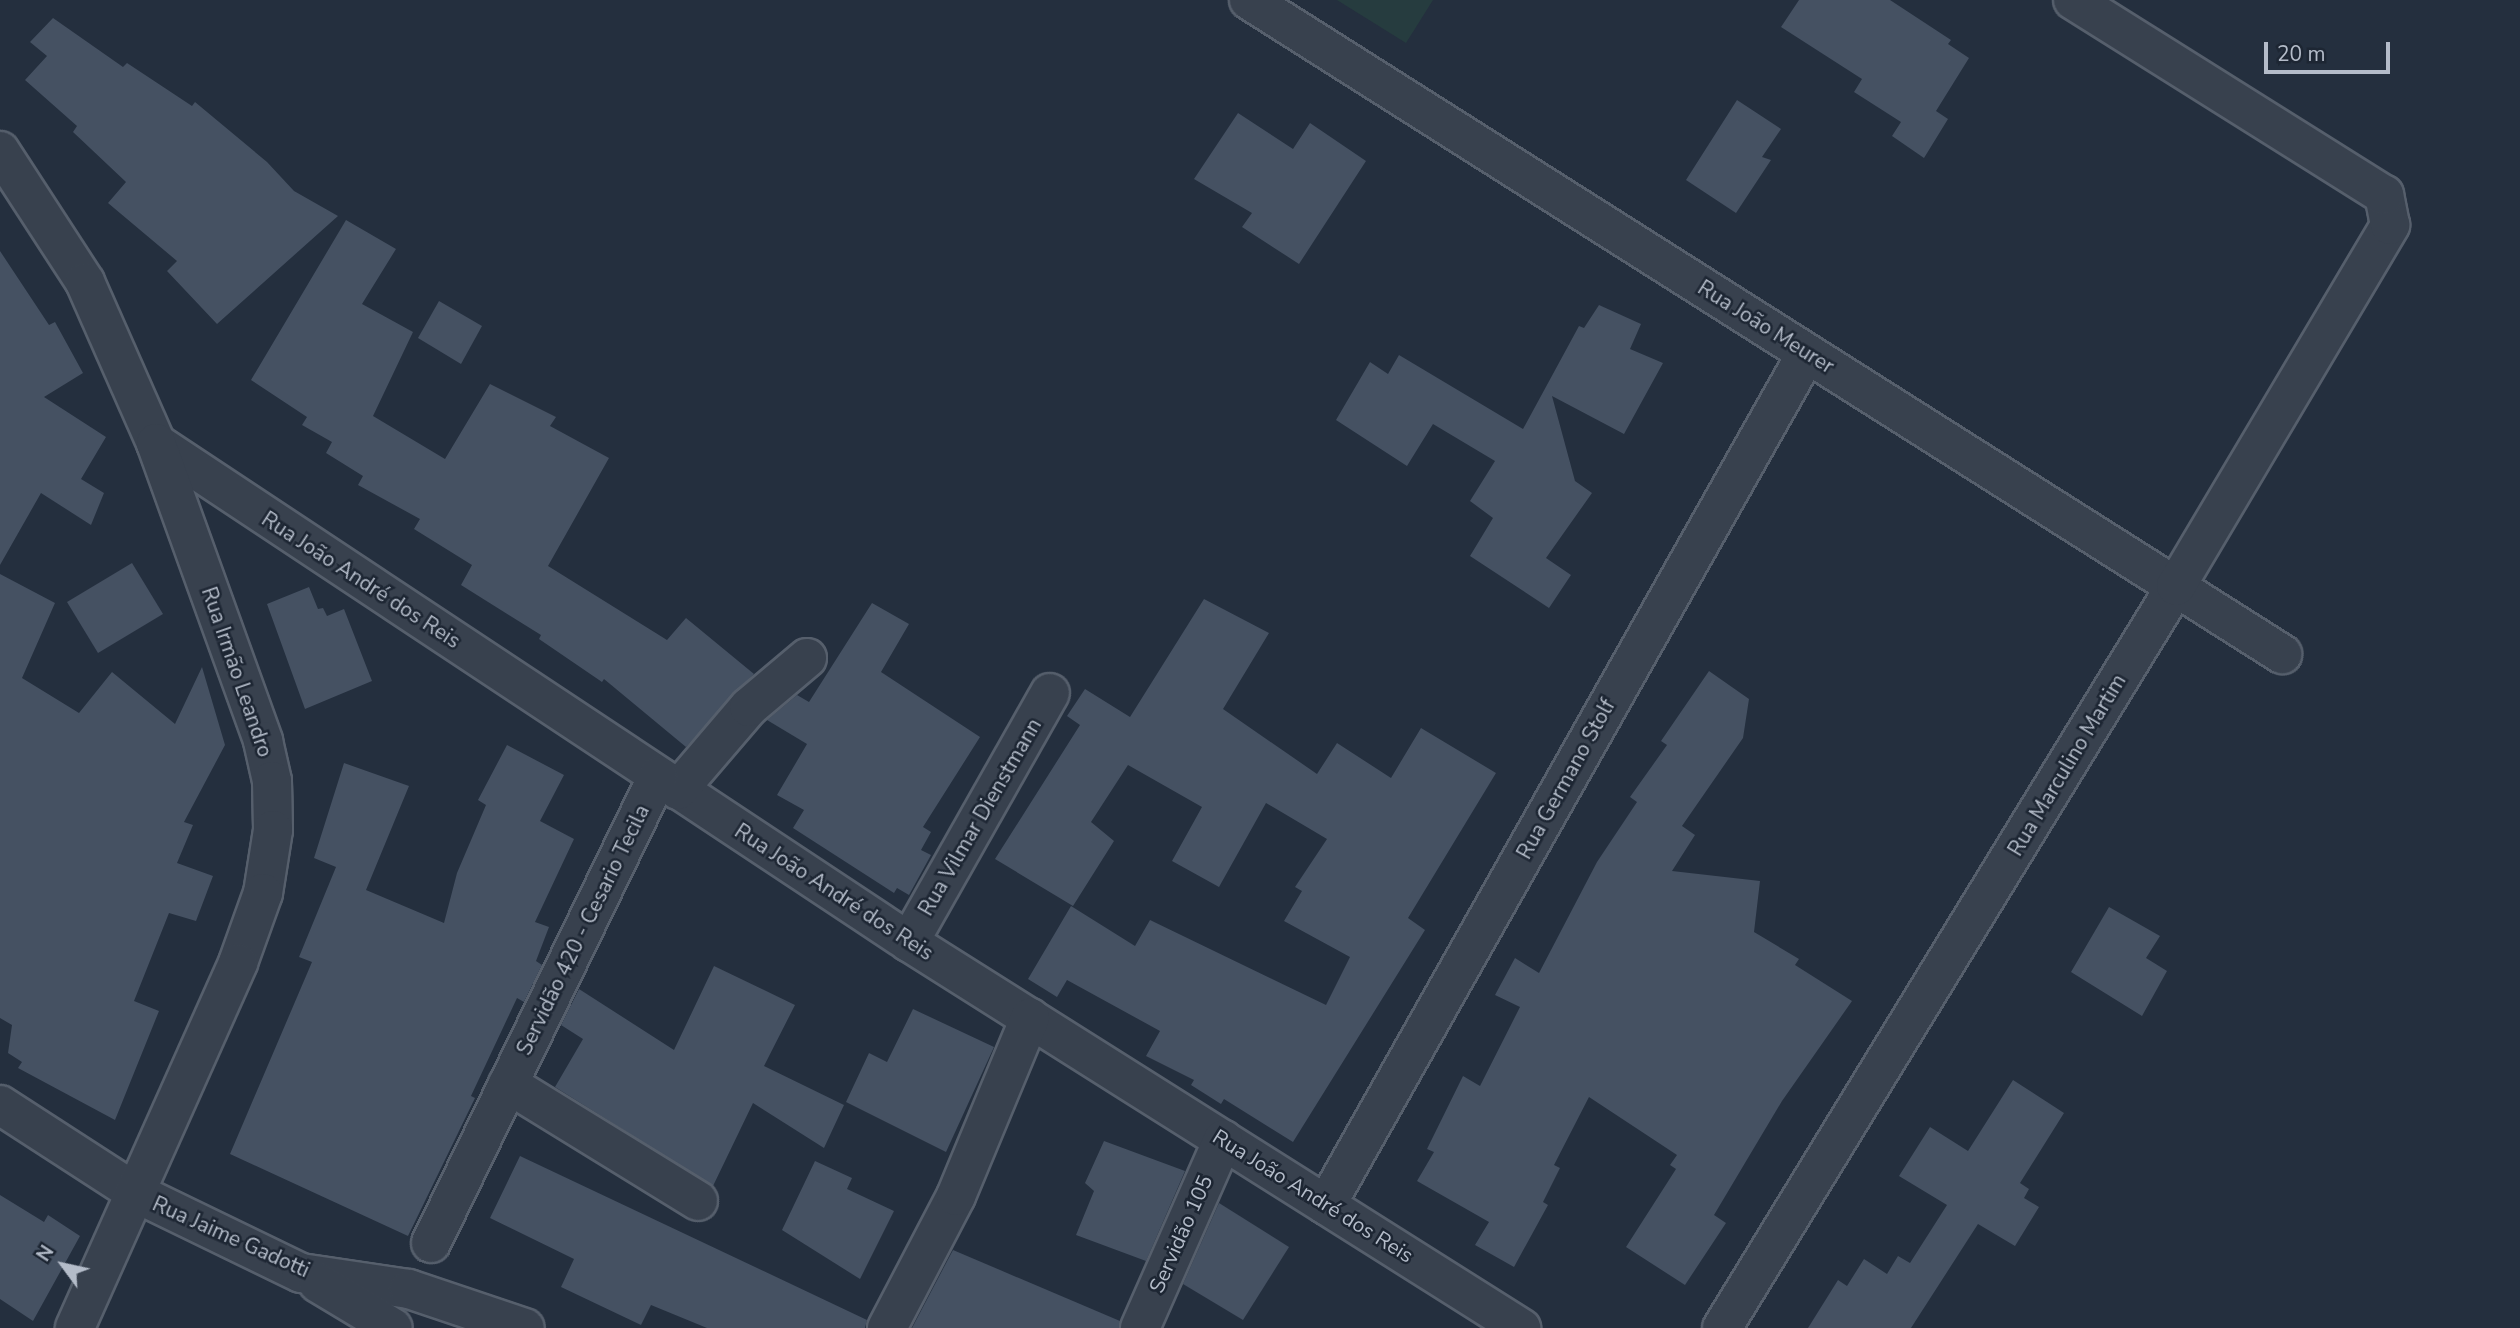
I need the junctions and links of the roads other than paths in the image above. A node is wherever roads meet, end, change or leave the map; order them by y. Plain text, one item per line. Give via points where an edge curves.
1 (1250, 0) edge
2 (2073, 0) edge
3 (0, 151) edge
4 (1807, 353) junction
5 (156, 443) junction
6 (2176, 586) junction
7 (2282, 654) dead end
8 (807, 657) dead end
9 (1050, 693) dead end
10 (668, 783) junction
11 (909, 942) junction
12 (1030, 1018) junction
13 (508, 1084) junction
14 (0, 1105) edge
15 (1223, 1140) junction
16 (136, 1193) junction
17 (698, 1201) dead end
18 (1326, 1205) junction
19 (430, 1243) dead end
20 (301, 1273) junction
21 (75, 1328) edge
22 (393, 1328) edge
23 (525, 1328) edge
24 (887, 1328) edge
25 (1140, 1328) edge
26 (1521, 1328) edge
27 (1722, 1328) edge

1 - 4 street, Rua João Meurer
2 - 6 street, Rua Marculino Martim via 2384,195 2390,225
3 - 5 street, Rua Irmão Leandro via 85,282
4 - 6 street, Rua João Meurer
4 - 18 street, Rua Germano Stolf
5 - 10 street, Rua João André dos Reis
5 - 16 street, Rua Irmão Leandro via 263,741 272,780 273,831 263,893 238,962
6 - 7 street, Rua João Meurer
6 - 27 street, Rua Marculino Martim
8 - 10 street, Servidão 420 - Cesario Tecila
9 - 11 street, Rua Vilmar Dienstmann
10 - 11 street, Rua João André dos Reis
10 - 13 street, Servidão 420 - Cesario Tecila
11 - 12 street, Rua João André dos Reis
12 - 15 street, Rua João André dos Reis
12 - 24 street via 956,1196
13 - 17 street
13 - 19 street, Servidão 420 - Cesario Tecila
14 - 16 street, Rua Jaime Gadotti
15 - 18 street, Rua João André dos Reis
15 - 25 street, Servidão 105
16 - 20 street, Rua Jaime Gadotti
16 - 21 street, Rua Irmão Leandro
18 - 26 street, Rua João André dos Reis
20 - 22 street
20 - 23 street, Rua Jaime Gadotti via 410,1289

